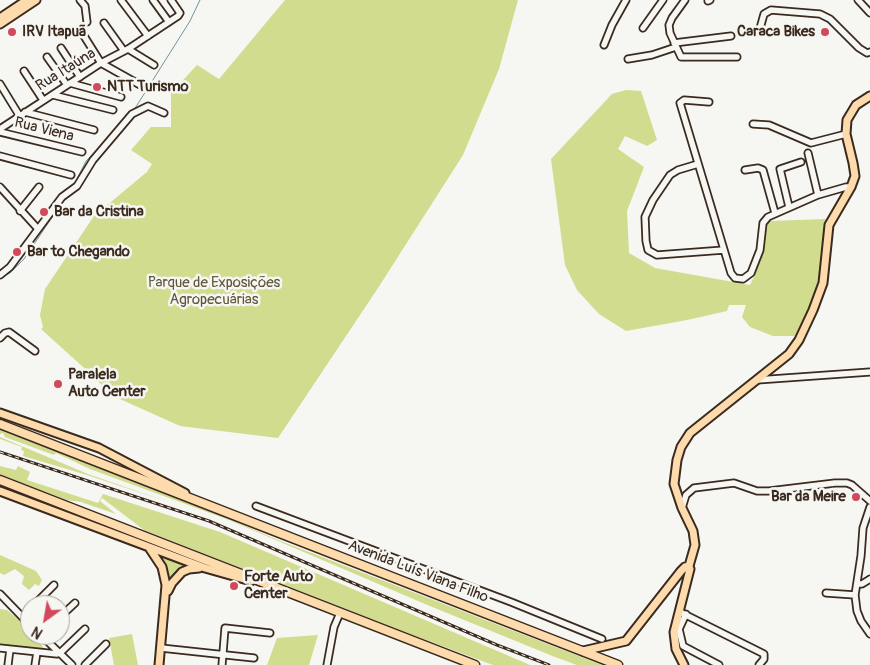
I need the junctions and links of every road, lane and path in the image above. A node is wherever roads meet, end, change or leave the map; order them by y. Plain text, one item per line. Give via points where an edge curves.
1 (27, 0) edge
2 (36, 0) edge
3 (80, 0) edge
4 (121, 0) edge
5 (153, 0) edge
6 (171, 0) edge
7 (626, 0) edge
8 (664, 0) edge
9 (685, 0) edge
10 (858, 0) edge
11 (870, 13) edge
12 (1, 15) edge
13 (86, 22) dead end
14 (104, 22) dead end
15 (169, 22) junction
16 (0, 24) edge
17 (642, 28) dead end
18 (759, 32) dead end
19 (84, 36) dead end
20 (148, 36) junction
21 (732, 36) dead end
22 (604, 44) dead end
23 (675, 45) junction
24 (61, 48) dead end
25 (126, 50) junction
26 (870, 52) edge
27 (48, 56) dead end
28 (737, 56) dead end
29 (628, 59) dead end
30 (101, 63) junction
31 (154, 66) dead end
32 (24, 71) dead end
33 (80, 77) junction
34 (0, 84) edge
35 (69, 84) junction
36 (142, 86) dead end
37 (53, 94) junction
38 (870, 96) edge
39 (121, 97) dead end
40 (43, 100) junction
41 (709, 102) dead end
42 (856, 105) junction
43 (113, 110) dead end
44 (863, 110) dead end
45 (22, 113) junction
46 (164, 113) dead end
47 (753, 124) dead end
48 (0, 130) edge
49 (94, 130) dead end
50 (846, 134) junction
51 (82, 152) dead end
52 (808, 153) dead end
53 (0, 156) edge
54 (801, 162) dead end
55 (698, 164) junction
56 (745, 170) dead end
57 (71, 175) dead end
58 (39, 187) dead end
59 (851, 187) junction
60 (0, 188) edge
61 (818, 195) junction
62 (788, 207) junction
63 (20, 211) junction
64 (775, 213) junction
65 (38, 229) junction
66 (724, 250) junction
67 (0, 275) edge
68 (0, 338) edge
69 (34, 351) dead end
70 (870, 372) edge
71 (757, 380) junction
72 (0, 413) edge
73 (0, 424) edge
74 (0, 480) edge
75 (0, 491) edge
76 (870, 500) edge
77 (208, 505) junction
78 (256, 506) dead end
79 (870, 507) edge
80 (682, 508) junction
81 (148, 547) junction
82 (688, 566) junction
83 (205, 568) junction
84 (870, 579) edge
85 (859, 584) junction
86 (54, 585) dead end
87 (870, 587) edge
88 (278, 588) junction
89 (826, 593) dead end
90 (0, 594) edge
91 (167, 594) junction
92 (44, 595) edge
93 (855, 595) junction
94 (0, 603) edge
95 (9, 603) junction
96 (75, 603) dead end
97 (70, 608) edge
98 (340, 613) junction
99 (682, 613) junction
100 (20, 615) edge
101 (85, 628) dead end
102 (270, 633) dead end
103 (870, 634) edge
104 (106, 644) dead end
105 (50, 645) edge
106 (606, 646) junction
107 (0, 648) edge
108 (161, 648) junction
109 (10, 649) junction
110 (583, 651) junction
111 (37, 652) junction
112 (61, 655) junction
113 (222, 655) junction
114 (254, 658) dead end
115 (8, 665) edge
116 (35, 665) edge
117 (61, 665) edge
118 (72, 665) edge
119 (85, 665) edge
120 (159, 665) edge
121 (222, 665) edge
122 (327, 665) edge
123 (475, 665) edge
124 (618, 665) edge
125 (684, 665) edge
126 (719, 665) edge
127 (759, 665) edge

1 - 12 main road
2 - 16 main road
3 - 13 street via 85,6
4 - 20 street
5 - 15 street
6 - 15 street via 180,14
7 - 22 street
8 - 17 street
9 - 23 street via 669,24
10 - 11 street
14 - 25 street
15 - 20 street, Rua Itaúna
18 - 26 street via 764,14 771,10 820,14 830,19 859,48
19 - 30 street
20 - 25 street, Rua Itaúna
21 - 23 street
23 - 28 street via 684,58
23 - 29 street via 652,55
24 - 33 street
25 - 30 street, Rua Itaúna
25 - 31 street
27 - 35 street
30 - 33 street, Rua Itaúna
30 - 36 street
32 - 40 street
33 - 35 street, Rua Itaúna
34 - 45 street
35 - 37 street, Rua Itaúna
35 - 39 street
37 - 40 street, Rua Itaúna
37 - 43 street
38 - 42 main road
40 - 45 street, Rua Itaúna
41 - 55 street via 684,100 680,103
42 - 44 street
42 - 50 main road via 846,120
45 - 48 street, Rua Itaúna
45 - 49 street
46 - 65 street via 148,106 132,114 93,160 74,189 62,197
47 - 50 street via 769,125 811,143
48 - 51 street, Rua Viena
50 - 59 main road via 853,163
52 - 61 street
53 - 57 street
54 - 62 street via 780,169
55 - 66 street
55 - 66 street via 670,175 653,200 645,217 648,250 657,255
56 - 64 street via 762,170
58 - 63 street
59 - 61 street
59 - 71 main road via 829,225 823,283 802,333 789,354
60 - 63 street
61 - 62 street
62 - 64 street
63 - 65 street
64 - 66 street via 763,223 759,254 748,277 732,276
65 - 67 street via 10,267
68 - 69 street via 9,332
70 - 71 street
71 - 80 main road via 690,433 680,447 674,481
72 - 77 main road, Avenida Luís Viana Filho via 99,448
73 - 77 highway, Avenida Luís Viana Filho
74 - 88 highway
75 - 81 main road
76 - 80 street via 847,483 763,492 734,483 694,488 686,495
77 - 110 highway, Avenida Luís Viana Filho
78 - 106 street via 511,602 600,638
79 - 85 street via 863,528
80 - 82 main road via 695,538
81 - 83 main road
81 - 91 main road via 162,567
82 - 99 main road
82 - 106 main road via 626,641
83 - 88 main road
83 - 91 main road via 182,572
84 - 85 street
85 - 87 street
85 - 93 street
86 - 92 street
88 - 98 highway
89 - 93 street
90 - 95 street
91 - 108 main road
93 - 103 street via 857,611
94 - 95 street
95 - 100 street
96 - 97 street
98 - 122 street
98 - 123 highway
99 - 125 main road via 674,632 674,643
99 - 126 street via 678,629 682,644
99 - 127 street via 764,654
101 - 112 street
102 - 113 street via 225,628
104 - 119 street
105 - 112 street
106 - 110 main road
107 - 109 street
108 - 113 street
108 - 120 main road
109 - 111 street
109 - 115 street
110 - 124 highway, Avenida Luís Viana Filho
111 - 112 street
111 - 116 street
112 - 117 street
112 - 118 street
113 - 114 street
113 - 121 street

